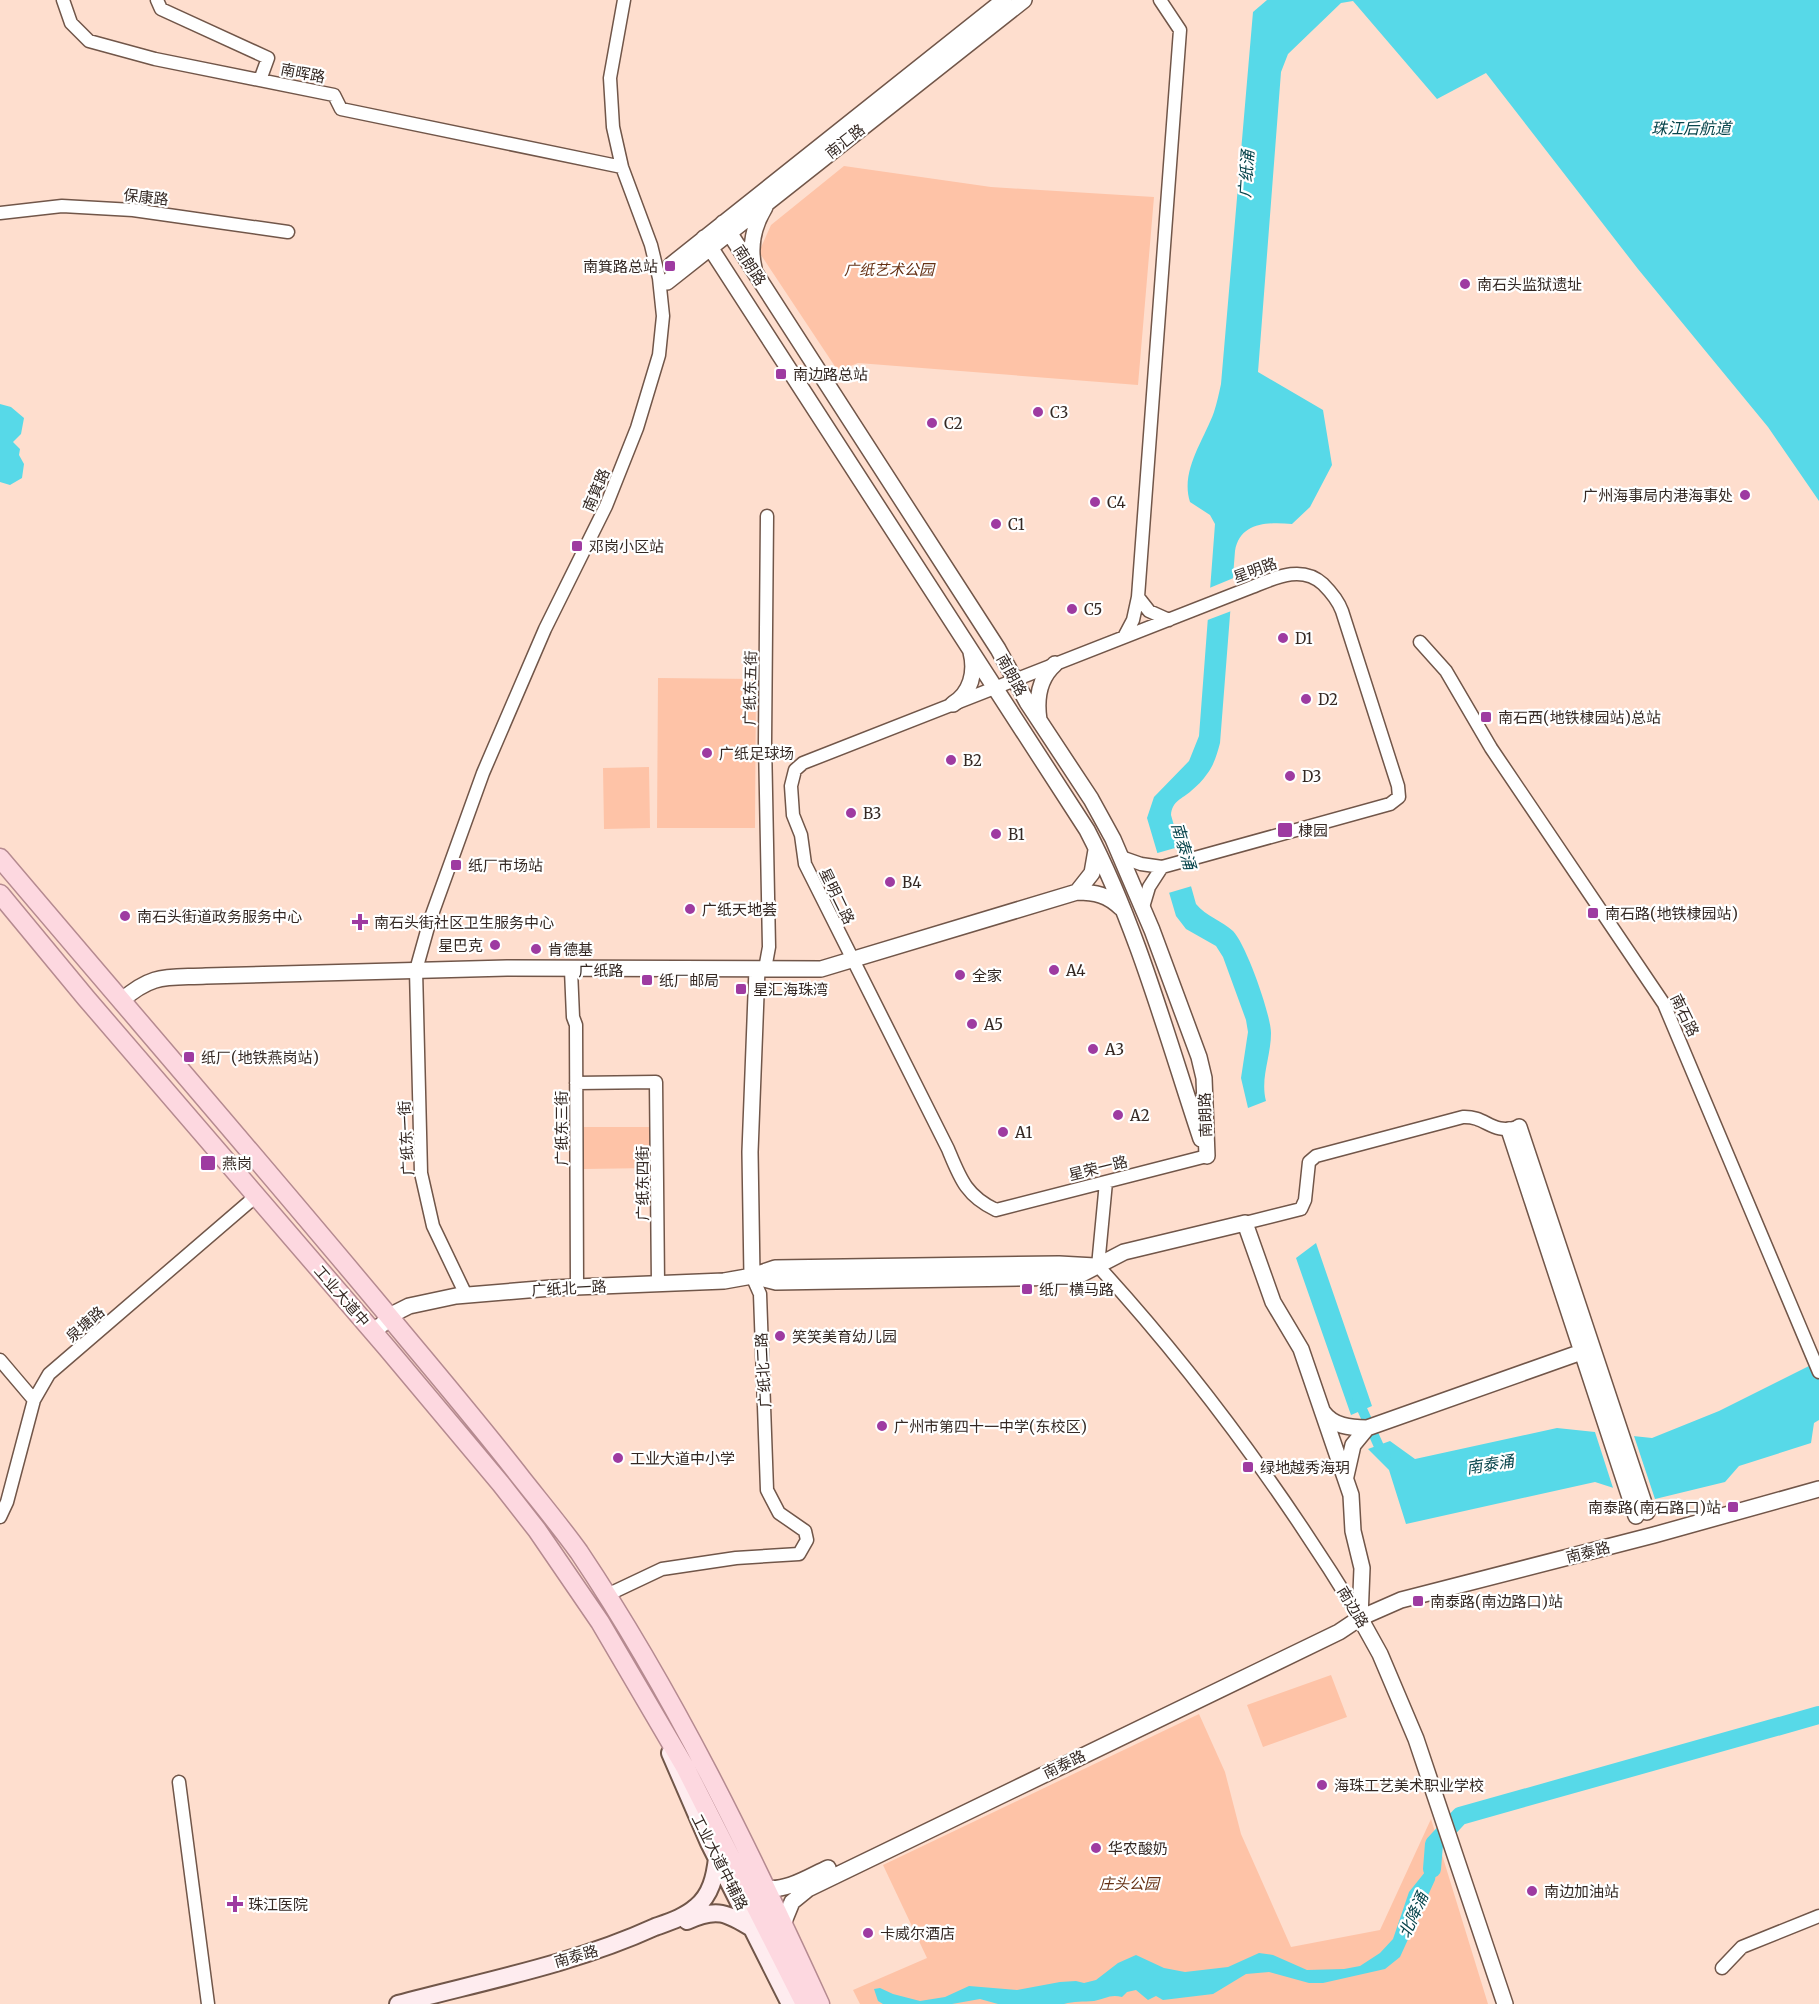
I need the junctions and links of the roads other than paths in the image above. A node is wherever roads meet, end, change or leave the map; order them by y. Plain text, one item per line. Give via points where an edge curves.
1 (63, 0) edge
2 (157, 0) edge
3 (622, 0) edge
4 (1004, 0) edge
5 (1024, 0) edge
6 (1160, 0) edge
7 (260, 80) junction
8 (622, 168) junction
9 (769, 202) junction
10 (0, 213) edge
11 (723, 223) junction
12 (288, 232) dead end
13 (704, 238) junction
14 (671, 265) dead end
15 (755, 273) junction
16 (667, 282) dead end
17 (779, 309) junction
18 (758, 321) junction
19 (767, 516) dead end
20 (964, 597) junction
21 (1138, 597) junction
22 (945, 611) junction
23 (1173, 618) junction
24 (1124, 637) junction
25 (1420, 642) dead end
26 (970, 650) junction
27 (1055, 664) junction
28 (1015, 680) junction
29 (995, 687) junction
30 (953, 704) junction
31 (1039, 720) junction
32 (1062, 756) junction
33 (1047, 766) junction
34 (1096, 847) junction
35 (1121, 857) junction
36 (0, 858) edge
37 (1158, 869) junction
38 (1077, 892) junction
39 (0, 894) edge
40 (1143, 908) junction
41 (1121, 909) junction
42 (853, 960) junction
43 (761, 969) junction
44 (416, 970) junction
45 (571, 970) junction
46 (122, 1001) junction
47 (576, 1083) junction
48 (1514, 1128) joint
49 (1207, 1156) junction
50 (1106, 1182) junction
51 (256, 1196) junction
52 (996, 1210) joint
53 (1245, 1223) junction
54 (1098, 1266) junction
55 (752, 1276) junction
56 (658, 1284) junction
57 (577, 1287) junction
58 (466, 1295) junction
59 (390, 1318) junction
60 (373, 1332) junction
61 (1587, 1350) junction
62 (0, 1359) edge
63 (1819, 1372) edge
64 (34, 1400) junction
65 (1321, 1408) junction
66 (1367, 1428) junction
67 (1346, 1481) junction
68 (1819, 1489) edge
69 (1641, 1514) dead end
70 (0, 1517) edge
71 (607, 1595) junction
72 (1359, 1618) junction
73 (656, 1718) junction
74 (179, 1782) dead end
75 (717, 1858) junction
76 (765, 1888) junction
77 (1819, 1916) edge
78 (783, 1924) junction
79 (753, 1929) junction
80 (1722, 1968) dead end
81 (799, 1977) junction
82 (208, 2004) edge
83 (398, 2004) edge
84 (427, 2004) edge
85 (790, 2004) edge
86 (805, 2004) edge
87 (820, 2004) edge
88 (830, 2004) edge
89 (1505, 2004) edge

1 - 7 street, 南晖路 via 72,23 89,41
2 - 7 street via 161,9 268,58
3 - 8 street, 南箕路 via 610,78 613,127
4 - 11 street, 南汇路
5 - 9 street, 南汇路
6 - 21 street via 1180,30
7 - 8 street, 南晖路 via 334,95 341,109
8 - 44 street, 南箕路 via 659,278 663,325 654,377 606,506 545,629 483,773
9 - 15 street via 753,237
9 - 16 street, 南汇路
10 - 12 street, 保康路 via 62,206 133,210
11 - 13 street, 南汇路
11 - 15 street, 南朗路
13 - 14 street, 南汇路
13 - 18 street, 南朗路
15 - 17 street, 南朗路
17 - 18 street via 765,308
17 - 20 street, 南朗路
18 - 22 street, 南朗路
19 - 43 street, 广纸东五街 via 765,742 769,947
20 - 22 street via 959,611
20 - 28 street, 南朗路
21 - 23 street via 1155,616
21 - 24 street
22 - 26 street, 南朗路
23 - 24 street, 星明路
23 - 37 street, 星明路 via 1286,574 1314,577 1334,596 1342,611 1399,797 1390,804
24 - 27 street, 星明路
25 - 63 street, 南石路 via 1446,671 1491,748 1664,1004
26 - 29 street, 南朗路
26 - 30 street via 970,682 964,695
27 - 28 street, 星明路
27 - 31 street via 1041,684
28 - 29 street, 星明路
28 - 31 street, 南朗路
29 - 30 street, 星明二路
29 - 33 street, 南朗路
30 - 42 street, 星明二路 via 803,763 792,775 792,808 805,864
31 - 32 street, 南朗路
32 - 33 street via 1052,757
32 - 35 street, 南朗路 via 1091,799
33 - 34 street, 南朗路
34 - 38 street via 1092,873
34 - 41 street, 南朗路
35 - 37 street
35 - 40 street, 南朗路
36 - 46 main road
37 - 40 street
38 - 41 street, 广纸路 via 1101,895
38 - 42 street, 广纸路
39 - 51 main road, 工业大道中
40 - 49 street, 南朗路 via 1202,1068
41 - 49 street, 南朗路
42 - 43 street, 广纸路 via 821,969
42 - 52 street, 星明二路 via 960,1179 983,1203
43 - 45 street, 广纸路
43 - 55 street, 广纸北二路 via 750,1152
44 - 45 street, 广纸路
44 - 46 street, 广纸路 via 156,978
44 - 58 street, 广纸东一街 via 421,1173 433,1226
45 - 47 street, 广纸东三街
46 - 59 main road
47 - 56 street, 广纸东四街 via 656,1082
47 - 57 street, 广纸东三街
48 - 53 street via 1499,1130 1479,1119 1463,1117 1316,1156 1307,1167 1301,1209
48 - 61 street
49 - 50 street, 星荣一路
50 - 52 street, 星荣一路
50 - 54 street
51 - 60 main road, 工业大道中
51 - 64 street, 泉塘路 via 50,1374
53 - 54 street via 1124,1252
53 - 65 street via 1270,1297 1301,1349
54 - 55 street via 1076,1276 776,1282
54 - 72 street, 南边路 via 1220,1413 1317,1548
55 - 56 street, 广纸北一路
55 - 71 street, 广纸北二路 via 760,1294 767,1490 779,1513 805,1531 807,1540 799,1554 662,1569
56 - 57 street, 广纸北一路
57 - 58 street, 广纸北一路
58 - 59 street, 广纸北一路 via 409,1306
59 - 60 street, 广纸北一路
59 - 71 main road via 546,1509
60 - 73 main road, 工业大道中 via 537,1530 600,1622
61 - 66 street
61 - 69 street
62 - 64 street
64 - 70 street, 泉塘路
65 - 66 street via 1337,1424
65 - 67 street
66 - 67 street via 1350,1453
67 - 72 street via 1362,1561
68 - 72 street, 南泰路 via 1425,1593
71 - 76 main road via 718,1793
72 - 76 street, 南泰路 via 1335,1623 1303,1638 817,1873 774,1890
72 - 78 street, 南泰路 via 1339,1632 808,1889 792,1902
72 - 89 street, 南边路 via 1389,1674 1420,1748
73 - 75 main road, 工业大道中辅路
73 - 81 main road, 工业大道中
74 - 82 street
75 - 79 main road, 工业大道中辅路
75 - 83 main road, 南泰路 via 713,1882 706,1895 698,1906 675,1919 607,1947
76 - 78 main road
77 - 80 street via 1742,1947
78 - 81 main road
79 - 84 main road, 南泰路 via 734,1917 708,1912 612,1953
79 - 85 main road, 工业大道中辅路
81 - 86 main road
81 - 87 main road
81 - 88 main road

